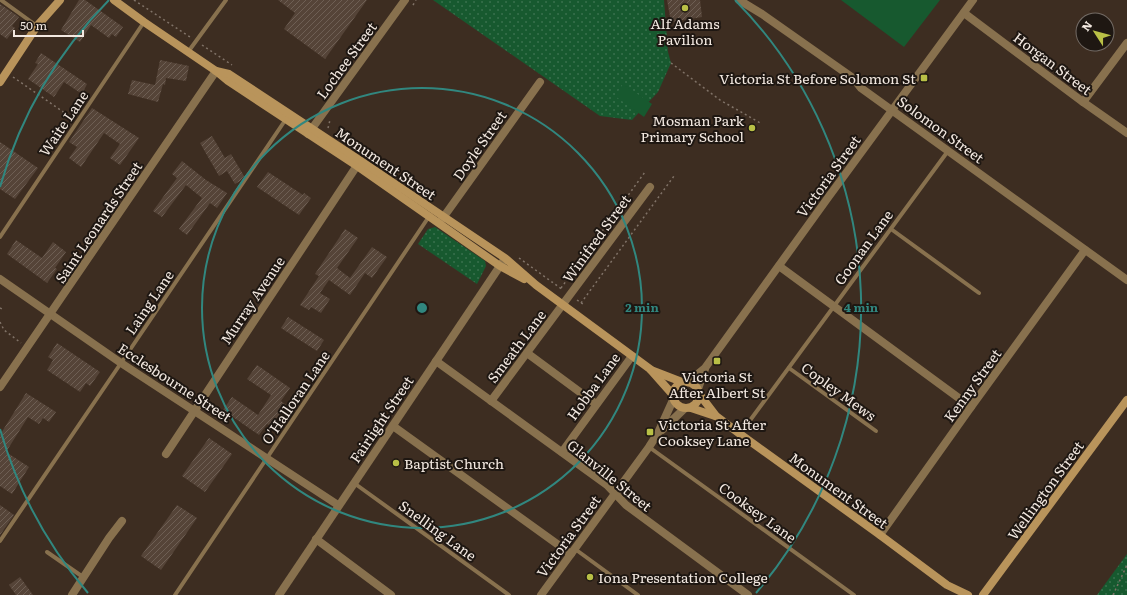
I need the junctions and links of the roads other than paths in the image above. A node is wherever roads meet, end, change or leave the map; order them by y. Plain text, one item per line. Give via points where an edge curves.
1 (1, 0) edge
2 (52, 0) edge
3 (60, 0) edge
4 (114, 0) edge
5 (226, 0) edge
6 (405, 0) edge
7 (739, 0) edge
8 (973, 0) edge
9 (964, 13) junction
10 (46, 15) junction
11 (144, 22) junction
12 (37, 26) junction
13 (1127, 43) edge
14 (188, 52) junction
15 (216, 70) junction
16 (0, 82) edge
17 (540, 82) dead end
18 (1083, 102) junction
19 (892, 110) junction
20 (287, 117) junction
21 (310, 131) junction
22 (1127, 134) edge
23 (948, 151) junction
24 (359, 163) junction
25 (650, 187) dead end
26 (431, 214) junction
27 (442, 220) junction
28 (890, 229) junction
29 (0, 237) edge
30 (1085, 250) junction
31 (505, 258) junction
32 (500, 266) junction
33 (779, 266) junction
34 (0, 279) edge
35 (1127, 280) edge
36 (536, 285) junction
37 (978, 293) dead end
38 (562, 306) junction
39 (834, 307) junction
40 (51, 314) junction
41 (527, 353) junction
42 (632, 356) junction
43 (436, 361) junction
44 (122, 363) junction
45 (705, 368) junction
46 (789, 368) junction
47 (650, 369) junction
48 (685, 382) junction
49 (0, 387) edge
50 (699, 392) junction
51 (673, 398) junction
52 (1127, 400) edge
53 (490, 401) junction
54 (596, 404) junction
55 (971, 407) junction
56 (688, 408) junction
57 (194, 410) junction
58 (716, 416) junction
59 (393, 426) junction
60 (876, 431) dead end
61 (658, 433) junction
62 (740, 434) junction
63 (649, 447) junction
64 (562, 452) junction
65 (166, 454) dead end
66 (267, 458) junction
67 (354, 482) junction
68 (615, 494) junction
69 (338, 505) junction
70 (122, 521) dead end
71 (880, 535) junction
72 (316, 539) junction
73 (0, 541) edge
74 (573, 551) junction
75 (47, 552) dead end
76 (83, 577) junction
77 (947, 585) junction
78 (72, 595) edge
79 (175, 595) edge
80 (279, 595) edge
81 (391, 595) edge
82 (509, 595) edge
83 (541, 595) edge
84 (638, 595) edge
85 (748, 595) edge
86 (854, 595) edge
87 (955, 595) edge
88 (968, 595) edge
89 (983, 595) edge

1 - 12 lane
2 - 10 street
3 - 10 street
4 - 11 street, Monument Street
5 - 14 lane
6 - 21 street, Lochee Street
7 - 19 street, Solomon Street via 853,78 862,88
8 - 9 street, Victoria Street
9 - 18 street, Horgan Street
9 - 19 street, Victoria Street
10 - 12 street
11 - 14 street, Monument Street
11 - 29 lane, Waite Lane
12 - 16 street
13 - 18 street
14 - 15 street, Monument Street
15 - 20 street, Monument Street via 229,74
15 - 40 street, Saint Leonards Street
17 - 27 street, Doyle Street
18 - 22 street, Horgan Street
19 - 23 street, Solomon Street
19 - 33 street, Victoria Street
20 - 21 street, Monument Street
20 - 44 lane, Laing Lane
21 - 24 street, Monument Street
23 - 28 lane, Goonan Lane
23 - 30 street, Solomon Street
24 - 26 street, Monument Street
24 - 57 street, Murray Avenue
25 - 38 street, Winifred Street
26 - 27 street, Monument Street
26 - 66 lane, O'Halloran Lane
27 - 31 street, Monument Street
27 - 32 street, Monument Street
28 - 37 lane
28 - 39 lane, Goonan Lane
30 - 35 street, Solomon Street
30 - 55 street, Kenny Street
31 - 32 street, Fairlight Street
31 - 36 street, Monument Street
32 - 36 street, Monument Street
32 - 43 street, Fairlight Street
33 - 39 street
33 - 45 street, Victoria Street
34 - 40 street, Ecclesbourne Street
36 - 38 street, Monument Street
38 - 41 street, Smeath Lane
38 - 42 street, Monument Street
39 - 46 lane, Goonan Lane
39 - 55 street
40 - 44 street, Ecclesbourne Street
40 - 49 street, Saint Leonards Street
41 - 53 street, Smeath Lane
41 - 54 street
42 - 47 street, Monument Street
42 - 54 street, Hobba Lane
43 - 53 street, Glanville Street
43 - 59 street, Fairlight Street
44 - 57 street, Ecclesbourne Street
44 - 73 lane, Laing Lane
45 - 48 street, Victoria Street
45 - 50 street, Victoria Street
46 - 60 lane, Copley Mews
46 - 62 lane, Goonan Lane
47 - 48 street, Monument Street
47 - 51 street, Monument Street
48 - 50 street via 692,383
48 - 51 street via 675,387
50 - 56 street via 697,403
50 - 58 street, Monument Street
51 - 56 street via 678,406
51 - 61 street, Victoria Street
52 - 89 street, Wellington Street
53 - 64 street, Glanville Street
54 - 64 street, Hobba Lane
55 - 71 street, Kenny Street
56 - 58 street, Monument Street
56 - 61 street, Victoria Street
57 - 65 street, Murray Avenue
57 - 66 street, Ecclesbourne Street
58 - 62 street, Monument Street
59 - 67 street, Fairlight Street
59 - 74 street
61 - 63 street, Victoria Street
62 - 71 street, Monument Street
63 - 68 street, Victoria Street
63 - 86 lane, Cooksey Lane
64 - 68 street, Glanville Street
66 - 69 street, Ecclesbourne Street
66 - 79 lane, O'Halloran Lane
67 - 69 street, Fairlight Street
67 - 82 lane, Snelling Lane
68 - 74 street, Victoria Street
68 - 85 street, Glanville Street via 626,505
69 - 72 street, Fairlight Street
70 - 76 street
71 - 77 street, Monument Street
72 - 80 street, Fairlight Street
72 - 81 street
74 - 83 street, Victoria Street
74 - 84 lane
75 - 76 lane
76 - 78 street
77 - 87 street, Monument Street
77 - 88 street, Monument Street

